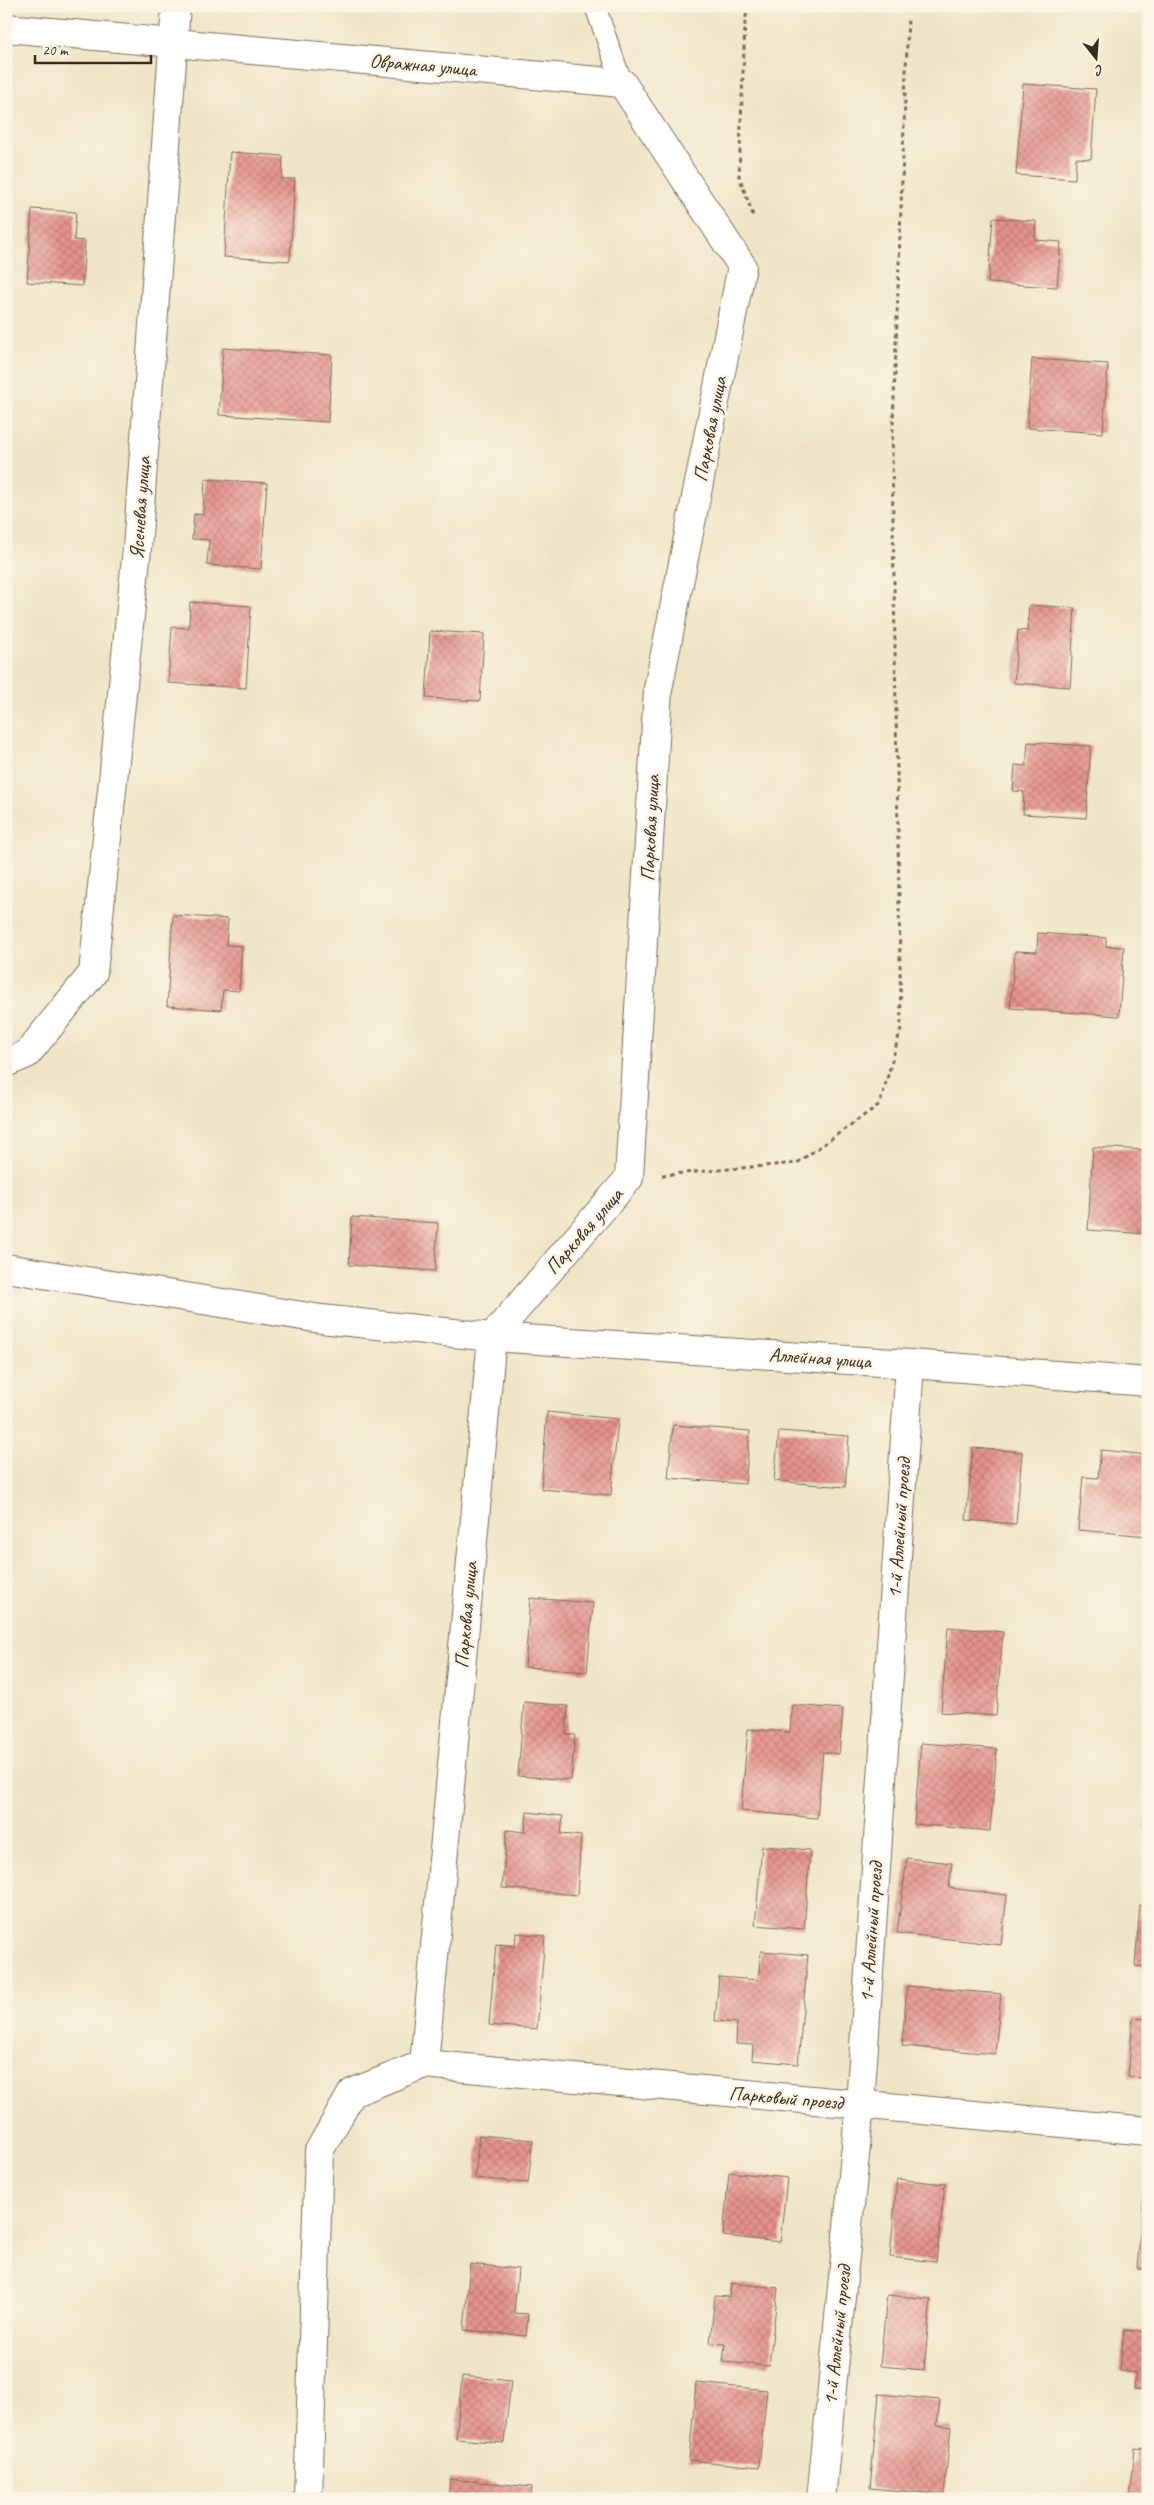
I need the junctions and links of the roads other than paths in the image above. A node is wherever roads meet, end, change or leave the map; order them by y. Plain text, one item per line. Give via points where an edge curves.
1 (176, 6) edge
2 (595, 6) edge
3 (6, 28) edge
4 (174, 42) junction
5 (622, 83) junction
6 (6, 1063) edge
7 (6, 1268) edge
8 (492, 1337) junction
9 (910, 1364) junction
10 (1148, 1382) edge
11 (424, 2064) junction
12 (860, 2105) junction
13 (1148, 2131) edge
14 (308, 2499) edge
15 (821, 2499) edge

1 - 4 street, Ясеневая улица
2 - 5 lane
3 - 4 street, Овражная улица
4 - 5 street, Овражная улица
4 - 6 street, Ясеневая улица via 137,549 93,973 27,1054
5 - 8 street, Парковая улица via 742,266 658,689 630,1178
7 - 8 street, Аллейная улица via 321,1319
8 - 9 street, Аллейная улица
8 - 11 street, Парковая улица
9 - 10 street, Аллейная улица
9 - 12 street, 1-й Аллейный проезд
11 - 12 street, Парковый проезд
11 - 14 street via 352,2093 318,2151
12 - 13 street, Парковый проезд
12 - 15 street, 1-й Аллейный проезд

